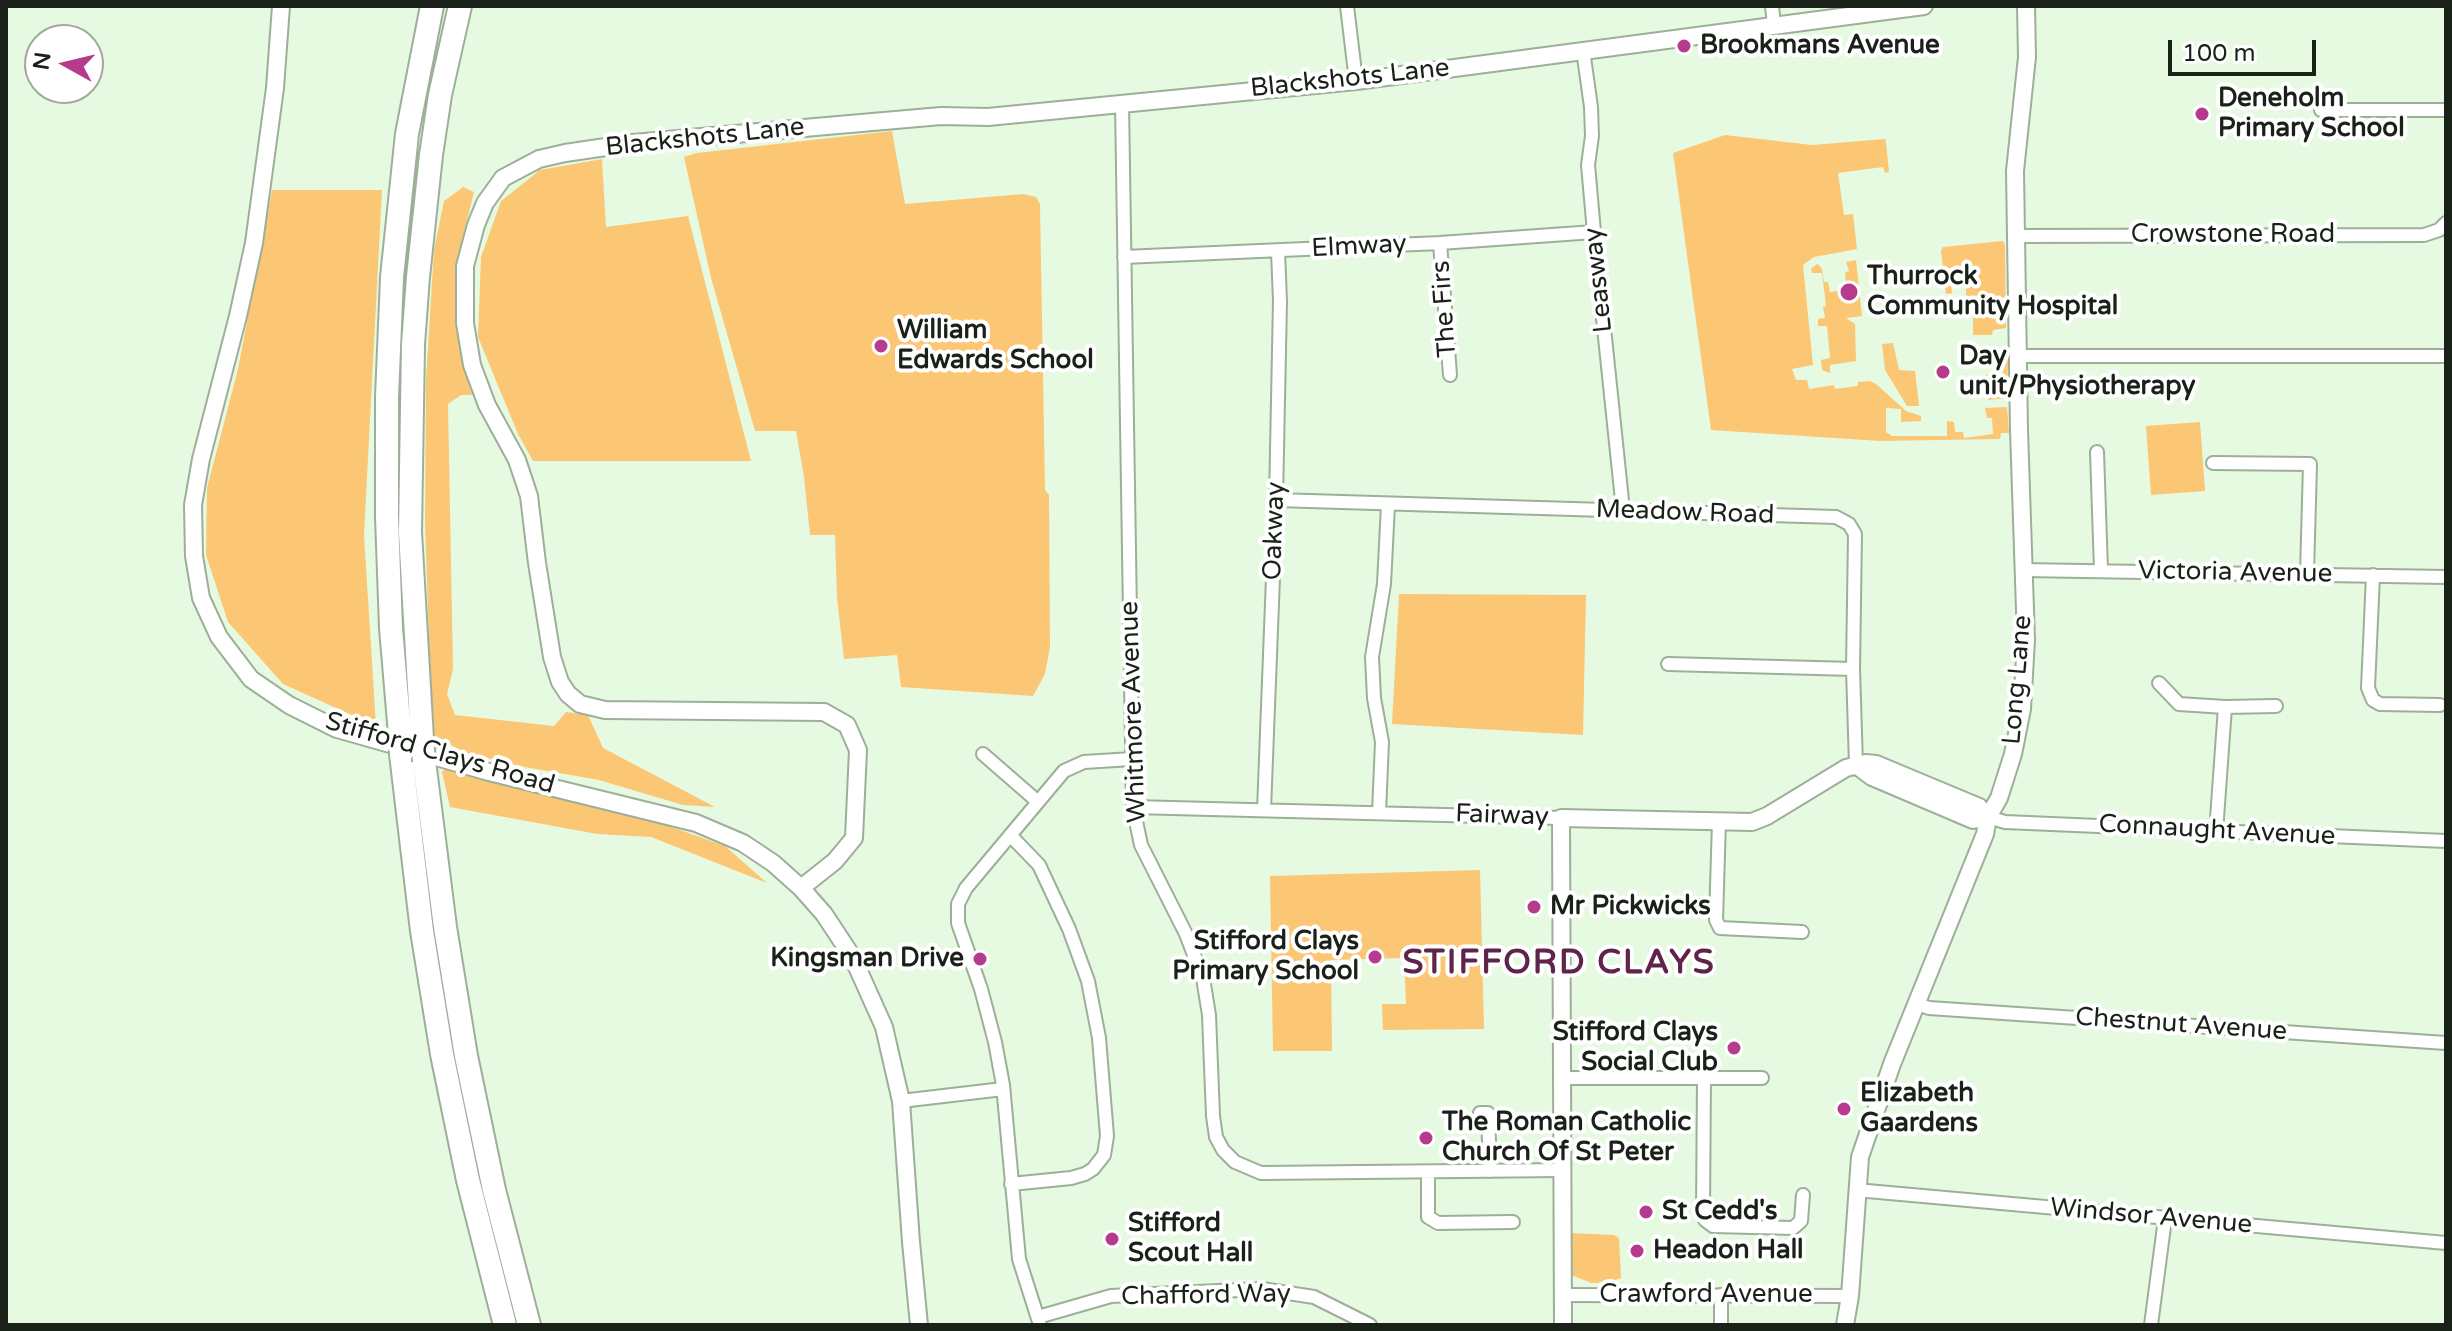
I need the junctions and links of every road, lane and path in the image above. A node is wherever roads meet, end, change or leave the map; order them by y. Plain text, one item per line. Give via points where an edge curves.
1 (281, 6) edge
2 (432, 6) edge
3 (460, 6) edge
4 (1347, 6) edge
5 (1772, 6) edge
6 (1924, 6) edge
7 (2026, 6) edge
8 (1774, 25) junction
9 (1583, 50) junction
10 (1356, 81) junction
11 (1122, 103) junction
12 (2321, 110) dead end
13 (2446, 110) edge
14 (2444, 229) edge
15 (1594, 232) junction
16 (2016, 236) junction
17 (1440, 243) junction
18 (1278, 251) junction
19 (1124, 257) junction
20 (2018, 356) junction
21 (2446, 356) edge
22 (1450, 375) dead end
23 (2097, 452) dead end
24 (2213, 463) dead end
25 (1276, 500) junction
26 (1388, 505) junction
27 (1623, 510) junction
28 (2023, 570) junction
29 (2101, 570) junction
30 (2307, 574) junction
31 (2373, 575) junction
32 (2446, 577) edge
33 (1668, 664) dead end
34 (1853, 669) junction
35 (2159, 683) dead end
36 (2440, 705) dead end
37 (2276, 706) dead end
38 (2225, 707) junction
39 (983, 754) dead end
40 (1132, 759) junction
41 (1856, 765) junction
42 (1037, 801) junction
43 (1133, 807) junction
44 (1264, 810) junction
45 (1379, 813) junction
46 (1988, 817) junction
47 (1561, 818) junction
48 (1719, 821) junction
49 (2216, 832) junction
50 (1010, 835) junction
51 (2446, 841) edge
52 (801, 888) junction
53 (1802, 932) dead end
54 (1917, 1004) junction
55 (2446, 1043) edge
56 (1562, 1078) junction
57 (1704, 1078) junction
58 (1762, 1078) dead end
59 (1003, 1089) junction
60 (901, 1101) junction
61 (1480, 1113) dead end
62 (1562, 1170) junction
63 (1490, 1171) junction
64 (1428, 1172) junction
65 (1011, 1184) junction
66 (1856, 1190) junction
67 (1803, 1195) dead end
68 (2165, 1219) junction
69 (1513, 1222) dead end
70 (2446, 1243) edge
71 (1562, 1295) junction
72 (1721, 1295) junction
73 (1850, 1296) junction
74 (1039, 1321) edge
75 (505, 1325) edge
76 (529, 1325) edge
77 (919, 1325) edge
78 (1370, 1325) edge
79 (1563, 1325) edge
80 (1721, 1325) edge
81 (1845, 1325) edge
82 (2151, 1325) edge

1 - 52 street, Stifford Clays Road via 254,243 193,505 201,598 219,637 251,679 337,729 696,823 743,843
2 - 75 highway via 407,134 392,277 387,397 391,628 422,931 442,1054
3 - 76 highway via 440,95 419,261 410,532 423,750 445,927 494,1190
4 - 10 street
5 - 8 street
6 - 8 street, Blackshots Lane
7 - 16 street, Long Lane
8 - 9 street, Blackshots Lane
9 - 10 street, Blackshots Lane
9 - 15 street, Leasway via 1591,107 1588,165
10 - 11 street, Blackshots Lane
11 - 19 street, Whitmore Avenue
11 - 52 street, Blackshots Lane via 718,135 565,153 539,159 503,178 480,214 465,266 465,323 472,365 529,496 560,682 580,704 605,710 824,712 847,725 858,750 854,838
12 - 13 street
14 - 16 street, Crowstone Road via 2424,235
15 - 17 street, Elmway
15 - 27 street, Leasway
16 - 20 street, Long Lane
17 - 18 street, Elmway
17 - 22 street, The Firs
18 - 19 street, Elmway
18 - 25 street, Oakway
19 - 40 street, Whitmore Avenue
20 - 21 street
20 - 28 street, Long Lane
23 - 29 street
24 - 30 street via 2310,464
25 - 26 street, Meadow Road
25 - 44 street, Oakway
26 - 27 street, Meadow Road
26 - 45 street via 1384,584 1372,657 1382,742
27 - 34 street, Meadow Road via 1836,517 1849,524 1857,557
28 - 29 street, Victoria Avenue
28 - 46 street, Long Lane via 2022,709 2006,779
29 - 30 street, Victoria Avenue
30 - 31 street, Victoria Avenue
31 - 32 street, Victoria Avenue
31 - 36 street via 2368,688 2373,700
33 - 34 street
34 - 41 street, Meadow Road
35 - 38 street via 2179,704
37 - 38 street
38 - 49 street
39 - 42 street
40 - 42 street via 1074,765
40 - 43 street, Whitmore Avenue
41 - 46 street via 1872,777 1973,820
41 - 48 street, Fairway via 1767,816 1752,822
42 - 50 street
43 - 44 street, Fairway
43 - 64 street, Whitmore Avenue via 1141,845 1203,978 1214,1126 1226,1154 1261,1173
44 - 45 street, Fairway
45 - 47 street, Fairway
46 - 49 street, Connaught Avenue
46 - 54 street, Long Lane
47 - 48 street, Fairway
47 - 56 street
48 - 53 street via 1720,928
49 - 51 street, Connaught Avenue
50 - 59 street via 966,888 957,913 981,989
50 - 65 street via 1039,865 1088,981 1107,1136 1104,1155 1085,1174
52 - 60 street, Stifford Clays Road via 853,958 884,1027
54 - 55 street, Chestnut Avenue
54 - 66 street, Long Lane via 1867,1133
56 - 57 street
56 - 62 street
57 - 58 street
57 - 67 street via 1705,1220 1713,1226 1793,1228 1801,1221
59 - 60 street
59 - 65 street
60 - 77 street, Stifford Clays Road
61 - 63 street via 1488,1113
62 - 63 street, Whitmore Avenue
62 - 71 street
63 - 64 street, Whitmore Avenue
64 - 69 street via 1428,1217 1438,1223
65 - 74 street via 1019,1259
66 - 68 street, Windsor Avenue
66 - 73 street, Long Lane
68 - 70 street, Windsor Avenue
68 - 82 street
71 - 72 street, Crawford Avenue
71 - 79 street
72 - 73 street, Crawford Avenue
72 - 80 street
73 - 81 street, Long Lane
74 - 78 street, Chafford Way via 1111,1296 1262,1289 1314,1297

